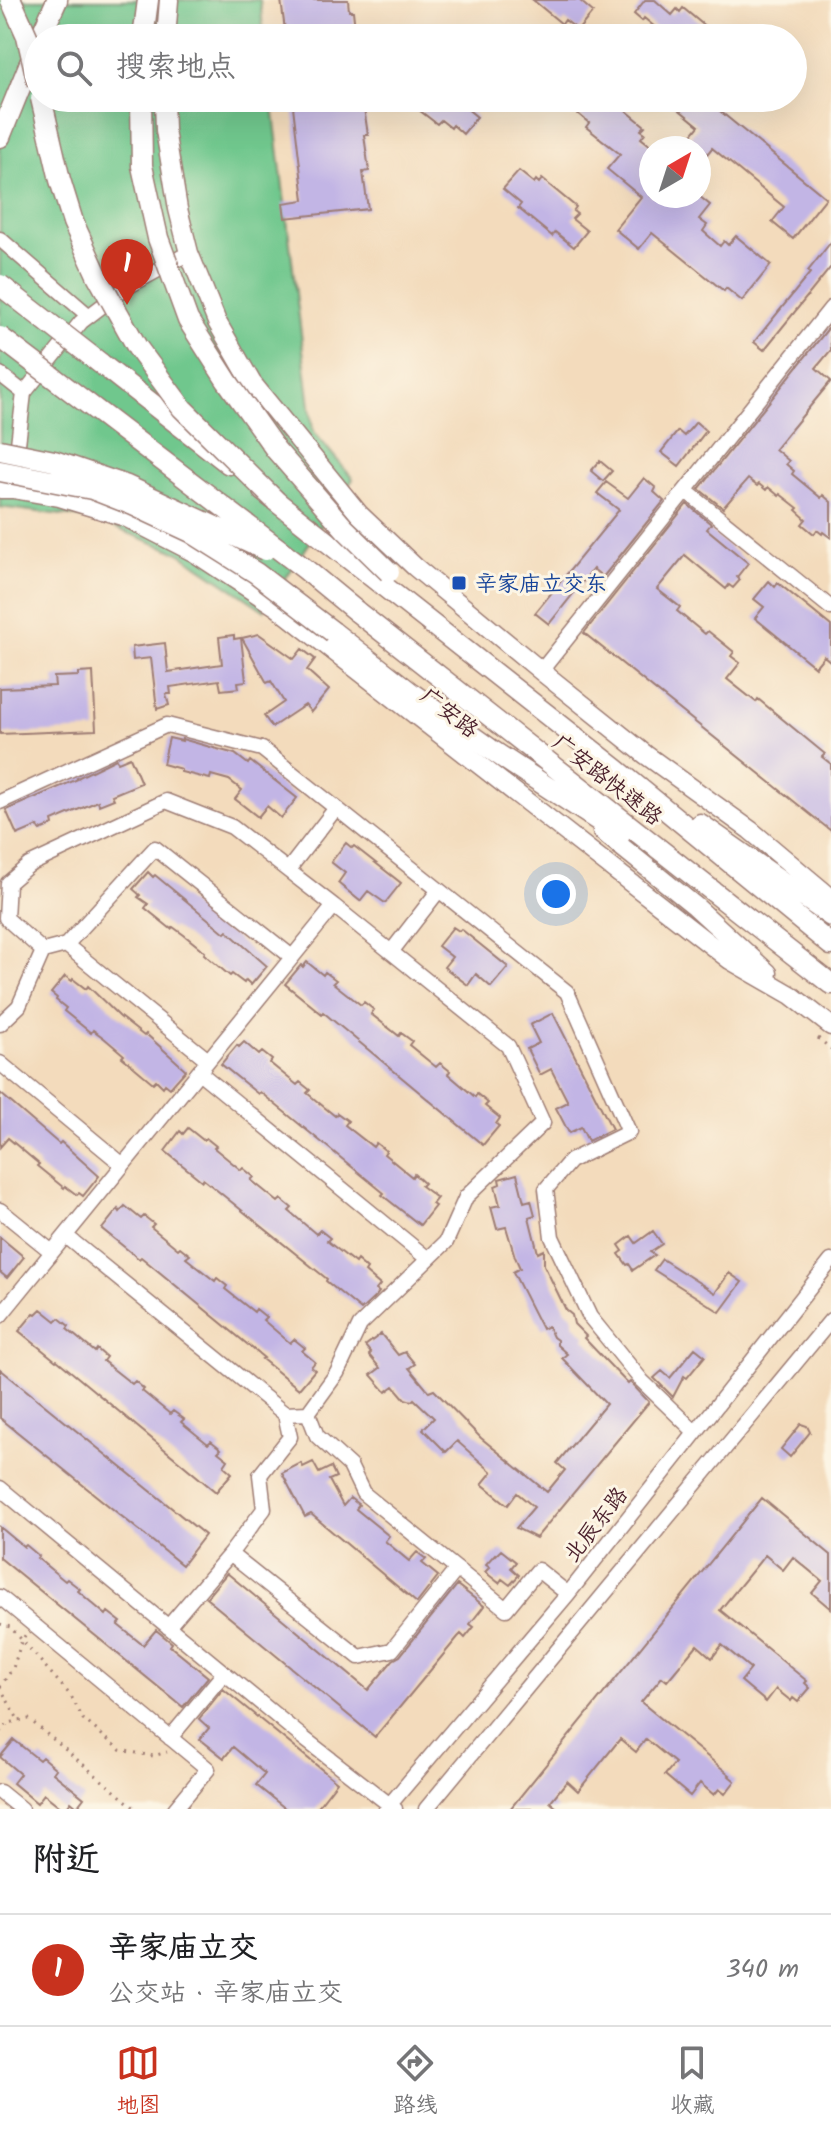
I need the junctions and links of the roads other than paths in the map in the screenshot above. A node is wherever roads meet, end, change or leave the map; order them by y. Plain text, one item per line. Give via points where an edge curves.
1 (11, 0) edge
2 (57, 0) edge
3 (148, 0) edge
4 (169, 0) edge
5 (0, 14) edge
6 (46, 24) edge
7 (145, 24) edge
8 (167, 24) edge
9 (24, 29) edge
10 (24, 77) edge
11 (44, 112) edge
12 (141, 112) edge
13 (164, 112) edge
14 (0, 137) edge
15 (0, 239) edge
16 (189, 253) junction
17 (0, 285) edge
18 (831, 308) edge
19 (89, 316) junction
20 (0, 337) edge
21 (0, 374) edge
22 (24, 393) junction
23 (0, 450) edge
24 (0, 471) edge
25 (7, 489) edge
26 (686, 491) junction
27 (276, 501) junction
28 (305, 569) junction
29 (385, 578) junction
30 (831, 608) edge
31 (541, 671) junction
32 (490, 749) junction
33 (616, 769) junction
34 (0, 802) edge
35 (336, 808) junction
36 (288, 870) junction
37 (439, 890) junction
38 (831, 898) edge
39 (334, 906) junction
40 (734, 909) junction
41 (831, 916) edge
42 (66, 945) junction
43 (831, 945) edge
44 (43, 951) junction
45 (391, 952) junction
46 (292, 957) junction
47 (828, 982) edge
48 (791, 995) junction
49 (0, 1024) edge
50 (831, 1026) edge
51 (0, 1063) edge
52 (204, 1066) junction
53 (123, 1165) junction
54 (0, 1210) edge
55 (66, 1236) junction
56 (52, 1252) junction
57 (428, 1259) junction
58 (831, 1261) edge
59 (0, 1316) edge
60 (831, 1320) edge
61 (308, 1413) junction
62 (285, 1414) junction
63 (695, 1432) junction
64 (317, 1436) junction
65 (290, 1437) junction
66 (0, 1488) edge
67 (230, 1554) junction
68 (457, 1569) junction
69 (568, 1594) junction
70 (0, 1597) edge
71 (168, 1627) junction
72 (224, 1673) junction
73 (170, 1738) junction
74 (0, 1792) edge
75 (390, 1808) edge
76 (21, 1809) edge
77 (175, 1809) edge
78 (426, 1809) edge

1 - 5 highway
1 - 9 highway, bridge
2 - 6 highway
3 - 7 highway
4 - 8 main road
10 - 14 highway, bridge
11 - 27 highway, bridge via 73,222 137,347 182,408
12 - 29 highway, bridge via 142,166 158,238 188,320 276,450
13 - 16 main road
15 - 19 street
16 - 19 street via 127,287
16 - 31 main road via 217,322 252,383 359,514
17 - 27 highway, bridge
18 - 26 street
19 - 22 street
20 - 28 highway, bridge
21 - 22 street
22 - 25 street
23 - 28 highway, bridge via 54,461 127,486
24 - 32 highway, bridge via 92,489 191,532 256,573
25 - 48 main road, 广安路 via 59,497 125,517 207,560 277,607 730,960
26 - 30 street
26 - 31 street
27 - 29 highway
28 - 40 highway, 广安路快速路, bridge
29 - 33 highway, 广安路快速路 via 480,662
31 - 38 main road
32 - 40 highway
32 - 48 main road via 621,845
33 - 41 highway
33 - 43 highway, 广安路快速路
34 - 35 street via 167,725 262,749
35 - 36 street
35 - 37 street
36 - 39 street
36 - 44 street via 232,827 166,801 29,865 8,883 6,918
37 - 45 street
37 - 63 street via 567,992 629,1132 570,1161 546,1189 552,1237 590,1317 642,1381
39 - 45 street
39 - 46 street
40 - 47 highway, 广安路快速路
42 - 44 street
42 - 46 street via 155,848
42 - 52 street
44 - 49 street via 19,1006
45 - 57 street via 508,1046 543,1123 466,1197 446,1242
46 - 52 street
48 - 50 main road, 广安路
51 - 53 street
52 - 53 street
52 - 57 street
53 - 55 street
54 - 56 street
55 - 56 street
55 - 62 street
56 - 59 street
57 - 61 street via 360,1325 337,1373
58 - 63 street, 北辰东路
60 - 78 street
61 - 62 street
61 - 64 street
62 - 65 street
63 - 69 street, 北辰东路
64 - 65 street
64 - 68 street via 350,1466 363,1493
65 - 67 street via 260,1475 264,1509
66 - 71 street
67 - 68 street via 359,1657 392,1650
67 - 71 street
68 - 69 street via 506,1609 538,1570
69 - 75 street, 北辰东路
70 - 73 street
71 - 72 street
72 - 73 street
72 - 75 street
73 - 77 street via 208,1769
74 - 76 street

